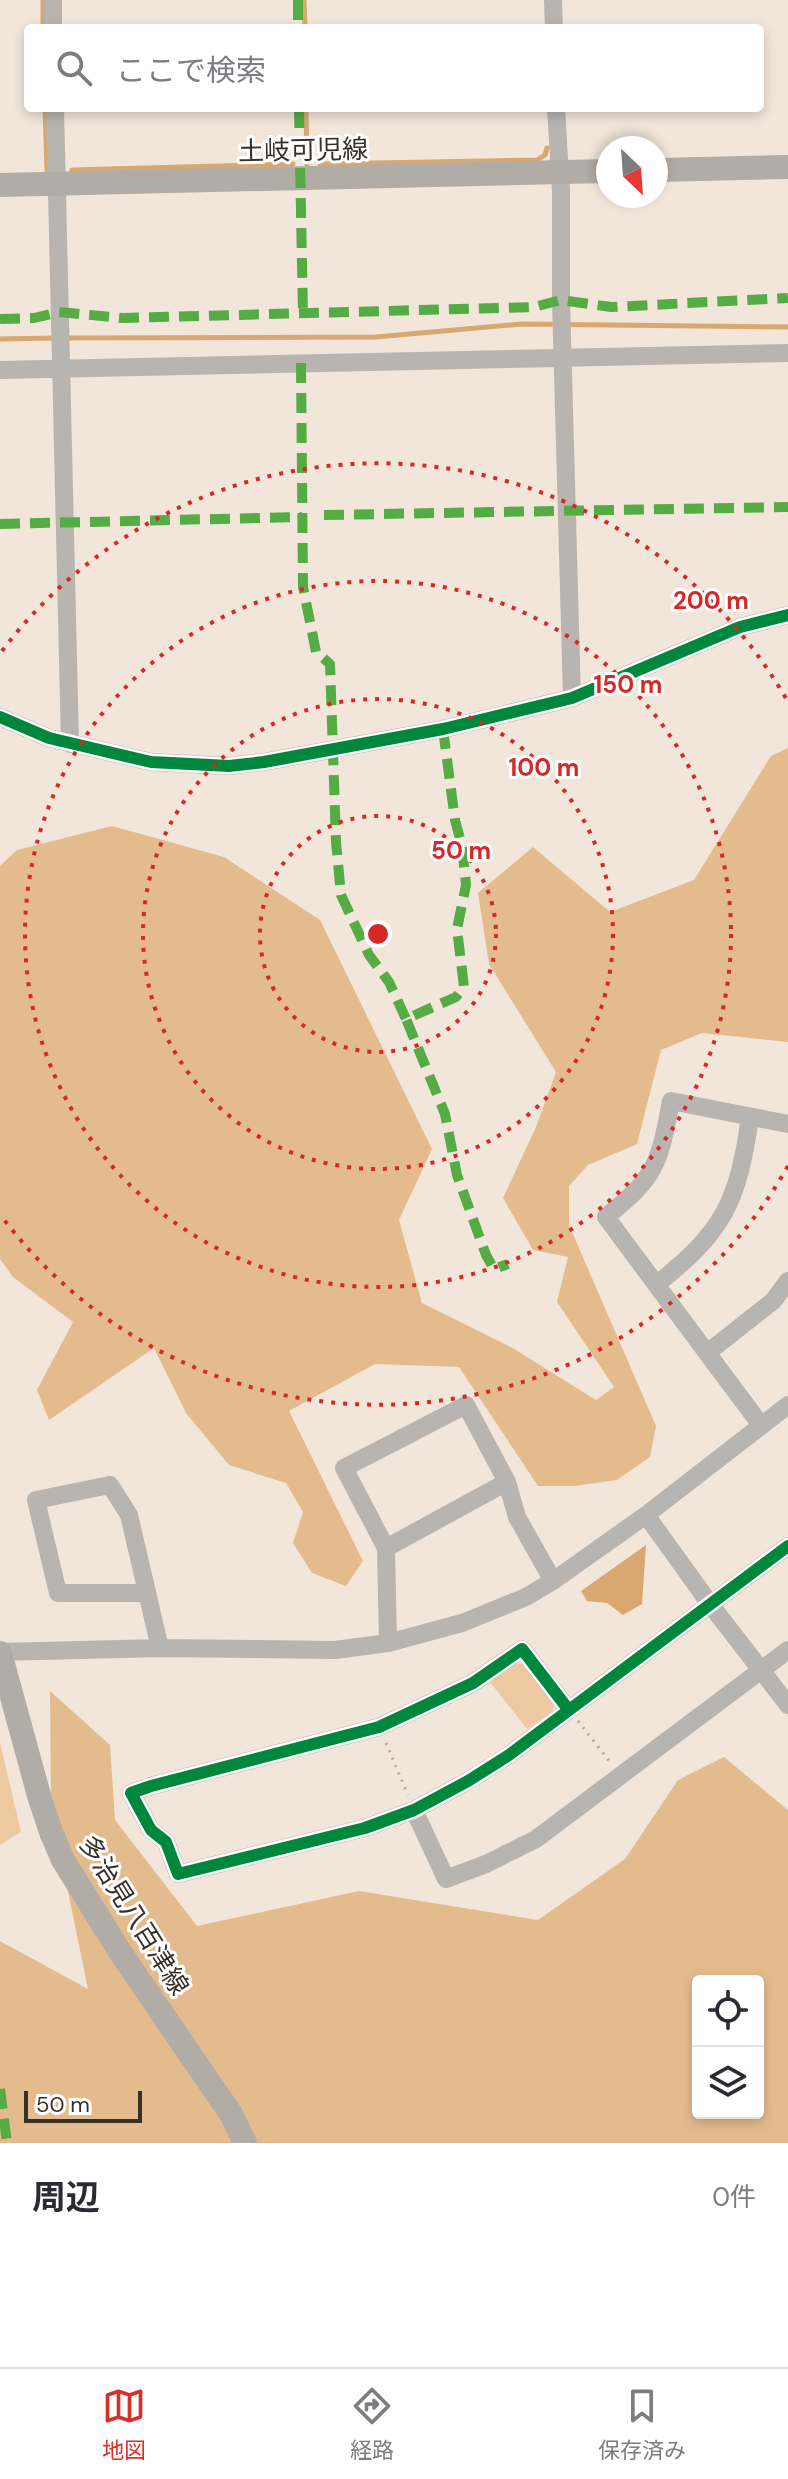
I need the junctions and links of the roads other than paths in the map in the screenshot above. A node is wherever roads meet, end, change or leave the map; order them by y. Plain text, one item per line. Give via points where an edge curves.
1 (53, 0) edge
2 (553, 0) edge
3 (53, 24) edge
4 (554, 24) edge
5 (55, 112) edge
6 (556, 112) edge
7 (788, 167) edge
8 (668, 170) edge
9 (596, 171) edge
10 (558, 172) junction
11 (57, 183) junction
12 (0, 185) edge
13 (788, 353) edge
14 (563, 357) junction
15 (59, 369) junction
16 (0, 370) edge
17 (788, 615) edge
18 (572, 698) junction
19 (0, 717) edge
20 (70, 744) junction
21 (750, 1117) junction
22 (788, 1124) edge
23 (788, 1281) edge
24 (657, 1284) junction
25 (707, 1353) junction
26 (788, 1405) edge
27 (761, 1425) junction
28 (507, 1482) junction
29 (646, 1515) junction
30 (788, 1546) edge
31 (386, 1548) junction
32 (553, 1581) junction
33 (146, 1593) junction
34 (710, 1604) junction
35 (388, 1643) junction
36 (160, 1648) junction
37 (788, 1650) edge
38 (0, 1652) edge
39 (761, 1671) junction
40 (788, 1705) edge
41 (568, 1709) junction
42 (414, 1810) junction
43 (245, 2143) edge

1 - 3 street
2 - 4 street
5 - 11 street
6 - 10 street
7 - 8 main road
9 - 10 main road, 土岐可児線
10 - 11 main road, 土岐可児線
10 - 14 street
11 - 12 main road, 土岐可児線
11 - 15 street
13 - 14 street
14 - 15 street
14 - 18 street
15 - 16 street
15 - 20 street
17 - 18 street via 740,627
18 - 20 street via 443,729 229,766 151,762
19 - 20 street
21 - 22 street
21 - 24 street via 742,1169 721,1218 705,1242
21 - 24 street via 671,1101 654,1168 606,1217
23 - 25 street via 773,1301
24 - 25 street
25 - 27 street
26 - 27 street
27 - 29 street
28 - 31 street
28 - 31 street via 466,1405 344,1468
28 - 32 street via 517,1517
29 - 32 street
29 - 34 street
30 - 34 street
31 - 35 street
32 - 35 street via 493,1612
33 - 33 street via 129,1515 110,1485 36,1500 58,1593
33 - 36 street
34 - 39 street
34 - 41 street
35 - 36 street via 335,1650
36 - 38 street
37 - 39 street
38 - 43 main road, 多治見八百津線 via 40,1799 63,1860
39 - 40 street
39 - 42 street via 536,1839 486,1864 446,1879
41 - 42 street via 509,1755
41 - 42 street via 522,1649 473,1683 379,1727 131,1793 151,1830 166,1842 178,1874 365,1828

